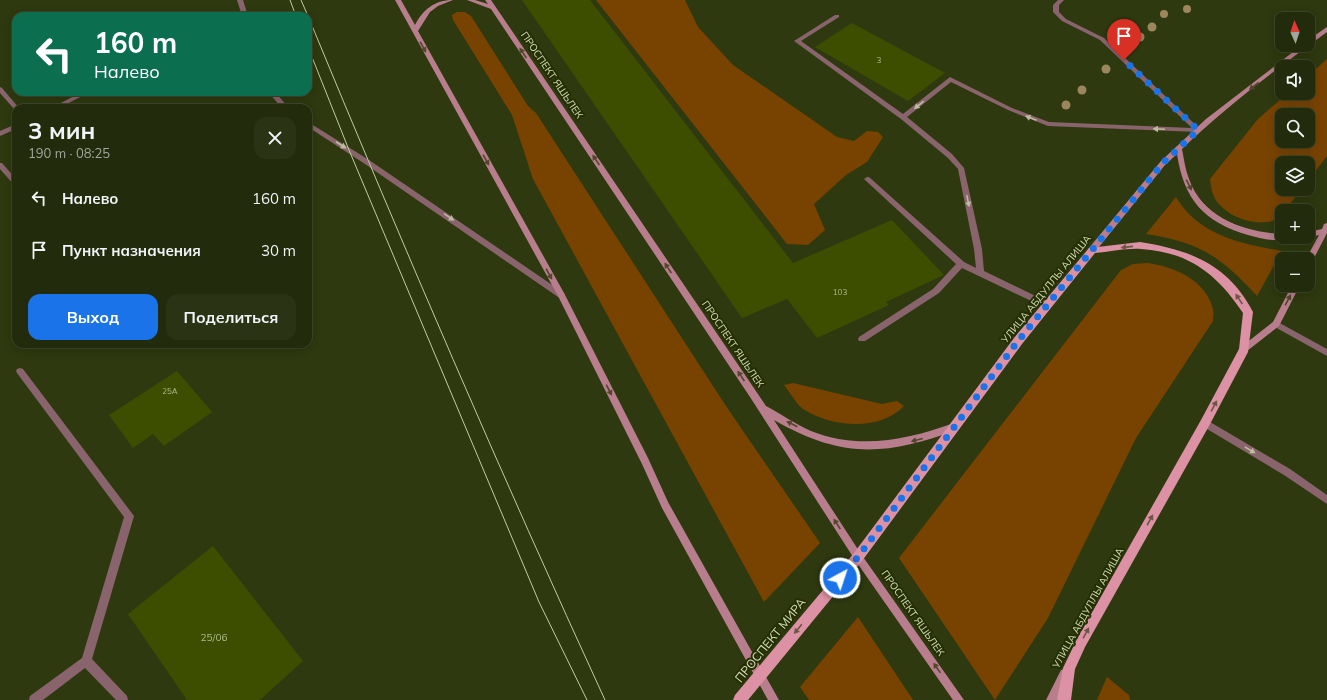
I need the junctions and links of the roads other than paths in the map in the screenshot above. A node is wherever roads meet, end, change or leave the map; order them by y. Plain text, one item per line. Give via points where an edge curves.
1 (240, 0) edge
2 (398, 0) edge
3 (450, 0) edge
4 (470, 0) edge
5 (488, 0) edge
6 (1061, 0) edge
7 (493, 8) junction
8 (244, 12) edge
9 (837, 16) dead end
10 (1327, 29) edge
11 (414, 31) junction
12 (1315, 38) edge
13 (1297, 52) edge
14 (0, 89) edge
15 (80, 96) edge
16 (275, 96) edge
17 (13, 104) edge
18 (62, 104) edge
19 (282, 104) edge
20 (904, 117) junction
21 (312, 127) edge
22 (12, 128) edge
23 (1198, 130) junction
24 (0, 134) edge
25 (1179, 148) junction
26 (0, 165) edge
27 (12, 178) edge
28 (867, 179) dead end
29 (1326, 229) edge
30 (1315, 233) edge
31 (1275, 237) edge
32 (1092, 250) junction
33 (1313, 252) edge
34 (961, 264) junction
35 (980, 274) junction
36 (1292, 292) edge
37 (561, 295) junction
38 (1048, 305) junction
39 (1276, 324) junction
40 (862, 339) dead end
41 (1244, 349) junction
42 (1327, 353) edge
43 (20, 371) dead end
44 (762, 409) junction
45 (1205, 423) junction
46 (954, 427) junction
47 (1327, 500) edge
48 (858, 557) junction
49 (823, 599) joint
50 (86, 661) junction
51 (1069, 668) junction
52 (760, 676) junction
53 (34, 700) edge
54 (123, 700) edge
55 (740, 700) edge
56 (774, 700) edge
57 (959, 700) edge
58 (1051, 700) edge
59 (1064, 700) edge

1 - 8 street
2 - 11 main road
3 - 11 main road via 424,13
4 - 7 main road
5 - 7 main road, ПРОСПЕКТ ЯШЬЛЕК
6 - 23 street via 1056,5 1056,12 1064,20 1102,39
44 -> 7 main road, ПРОСПЕКТ ЯШЬЛЕК
9 - 20 street via 797,41
10 - 12 main road, УЛИЦА АБДУЛЛЫ АЛИША
11 -> 37 main road
13 -> 23 main road, УЛИЦА АБДУЛЛЫ АЛИША
14 - 17 street
15 - 18 street
16 - 19 street
23 -> 20 street via 1048,124 1010,109 950,79
20 -> 35 street via 961,168 978,249
21 -> 37 street via 368,162
22 - 24 street
23 - 25 main road, УЛИЦА АБДУЛЛЫ АЛИША
25 -> 31 main road via 1186,182 1197,201 1214,218 1238,230
25 - 32 main road, УЛИЦА АБДУЛЛЫ АЛИША via 1163,163
26 - 27 street
28 - 34 street
29 - 30 main road
29 - 33 main road
32 - 38 main road, УЛИЦА АБДУЛЛЫ АЛИША
41 -> 32 main road via 1248,312 1232,289 1214,271 1195,259 1170,250 1140,245
34 - 35 street
34 - 40 street via 936,291
35 - 38 street
39 -> 36 main road, УЛИЦА АБДУЛЛЫ АЛИША
37 -> 52 main road via 665,505
38 - 46 main road, УЛИЦА АБДУЛЛЫ АЛИША
39 - 41 main road, УЛИЦА АБДУЛЛЫ АЛИША
39 - 42 street
45 -> 41 main road, УЛИЦА АБДУЛЛЫ АЛИША
43 - 50 street via 128,516
46 -> 44 main road via 901,444 866,446 840,443 809,434
48 -> 44 main road, ПРОСПЕКТ ЯШЬЛЕК
45 -> 47 street via 1287,472
51 -> 45 main road, УЛИЦА АБДУЛЛЫ АЛИША
46 - 48 main road, УЛИЦА АБДУЛЛЫ АЛИША
48 - 49 main road, УЛИЦА АБДУЛЛЫ АЛИША
57 -> 48 main road, ПРОСПЕКТ ЯШЬЛЕК
49 -> 52 main road, ПРОСПЕКТ МИРА
50 - 53 street
50 - 54 street
51 - 58 main road, УЛИЦА АБДУЛЛЫ АЛИША
51 - 59 main road
52 - 55 main road, ПРОСПЕКТ МИРА
52 - 56 main road

